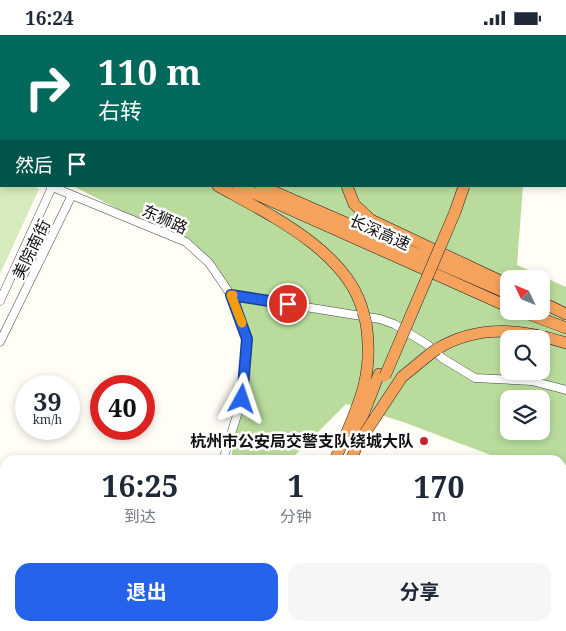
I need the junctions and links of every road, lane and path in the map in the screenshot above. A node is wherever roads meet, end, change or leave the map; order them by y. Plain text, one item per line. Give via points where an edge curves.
1 (51, 187) edge
2 (220, 187) edge
3 (240, 187) edge
4 (263, 187) edge
5 (346, 187) edge
6 (457, 187) edge
7 (464, 187) edge
8 (72, 195) junction
9 (500, 281) edge
10 (500, 289) edge
11 (231, 295) junction
12 (0, 301) edge
13 (500, 303) edge
14 (550, 307) edge
15 (550, 309) edge
16 (566, 315) edge
17 (544, 320) edge
18 (566, 329) edge
19 (0, 342) edge
20 (566, 343) edge
21 (382, 375) junction
22 (566, 391) edge
23 (357, 445) junction
24 (224, 455) edge
25 (338, 455) edge
26 (339, 455) edge
27 (353, 455) edge

1 - 8 street, 东狮路
1 - 12 street, 美院南街
2 - 25 highway via 296,233 327,256 352,286 364,317 368,339 366,387
3 - 13 highway, 长深高速
4 - 10 highway, 长深高速
5 - 9 highway via 354,204 371,220
6 - 21 highway
7 - 21 highway, bridge
8 - 11 street, 东狮路 via 186,242 209,263
8 - 19 street, 美院南街
11 - 22 street via 380,319 428,345 442,358 475,378 532,381
11 - 24 street, 东狮路 via 247,339 242,399
14 - 16 highway
15 - 16 highway
17 - 18 highway
20 - 23 highway via 524,332 499,331 472,333 433,351 402,377
21 - 23 highway
21 - 26 highway
23 - 27 highway

